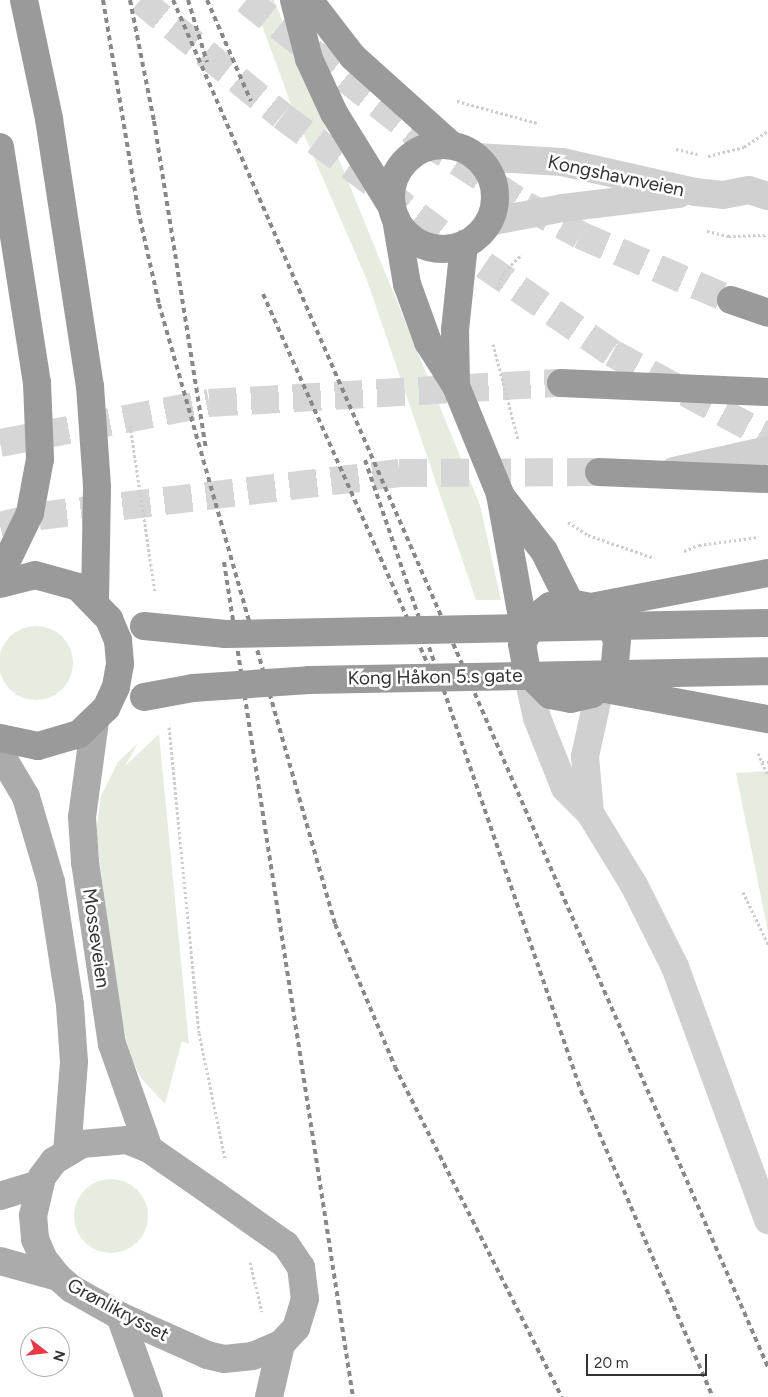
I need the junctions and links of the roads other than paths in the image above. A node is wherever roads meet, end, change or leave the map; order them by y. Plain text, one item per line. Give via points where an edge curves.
1 (24, 0) edge
2 (294, 0) edge
3 (309, 0) edge
4 (451, 145) junction
5 (0, 147) edge
6 (476, 157) junction
7 (695, 192) junction
8 (758, 193) edge
9 (394, 213) junction
10 (488, 222) junction
11 (464, 244) junction
12 (731, 300) tunnel mouth
13 (768, 313) edge
14 (561, 383) tunnel mouth
15 (456, 386) junction
16 (768, 392) edge
17 (768, 450) edge
18 (599, 472) tunnel mouth
19 (660, 474) junction
20 (768, 479) edge
21 (500, 494) junction
22 (768, 573) edge
23 (0, 575) edge
24 (0, 584) edge
25 (580, 605) junction
26 (102, 610) junction
27 (768, 623) edge
28 (525, 635) junction
29 (768, 671) edge
30 (527, 672) junction
31 (600, 688) junction
32 (100, 715) junction
33 (768, 719) edge
34 (0, 738) edge
35 (0, 753) edge
36 (590, 813) junction
37 (149, 1149) junction
38 (67, 1153) junction
39 (39, 1184) junction
40 (0, 1196) edge
41 (768, 1220) edge
42 (0, 1261) edge
43 (58, 1277) junction
44 (120, 1316) junction
45 (281, 1344) junction
46 (149, 1397) edge
47 (269, 1397) edge

1 - 26 highway via 49,119 90,386
2 - 9 highway via 310,59 334,112
3 - 4 highway via 354,57
4 - 6 highway
4 - 9 highway via 422,149 405,160 394,177
5 - 23 highway via 34,358 40,451 30,513
6 - 7 street, Kongshavnveien via 562,162
6 - 10 highway via 488,171 494,188 494,206
7 - 8 street, Kongshavnveien via 723,195
7 - 10 street, Kongshavnveien via 564,208
9 - 11 highway via 403,231 424,246 451,248
9 - 15 highway via 407,284 428,342
10 - 11 highway
11 - 15 highway via 456,330
12 - 13 highway
14 - 16 highway
15 - 21 highway
17 - 19 street
18 - 19 highway
19 - 20 highway
21 - 25 highway
21 - 28 highway
22 - 25 highway
24 - 26 highway via 35,576 58,579
25 - 28 highway via 542,612
25 - 31 highway via 607,620 618,645 614,672
26 - 27 highway, bridge via 144,626 226,634
26 - 32 highway via 118,640 120,664 116,687
28 - 30 highway via 522,654
29 - 32 highway, Kong Håkon 5.s gate, bridge via 309,680 210,686 144,697
30 - 31 highway via 540,689 560,698 581,698
30 - 36 street via 536,718 565,788
31 - 33 highway
31 - 36 street via 585,756
32 - 34 highway via 79,734 59,742 38,746
32 - 37 main road, Mosseveien via 82,817 85,862 112,1044
35 - 38 main road, Mosseveien via 26,797 51,882 70,1005 74,1062
36 - 41 street via 634,885 674,967
37 - 38 main road, Grønlikrysset via 114,1138 82,1144
37 - 45 main road, Grønlikrysset, bridge via 286,1245 302,1267 305,1286 302,1313 296,1328
38 - 39 main road, Grønlikrysset via 54,1161
39 - 40 main road
39 - 43 main road, Grønlikrysset via 32,1215 36,1239 43,1258
42 - 43 main road
43 - 44 main road, Grønlikrysset via 72,1289
44 - 45 main road, Grønlikrysset, bridge via 206,1355 224,1359 253,1356
44 - 46 main road
45 - 47 main road, bridge

